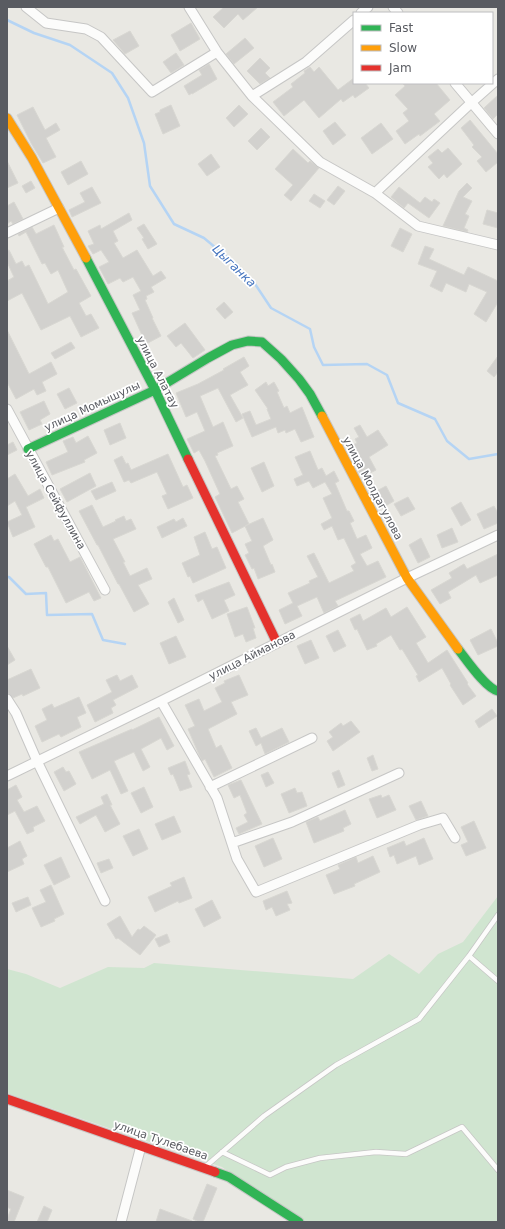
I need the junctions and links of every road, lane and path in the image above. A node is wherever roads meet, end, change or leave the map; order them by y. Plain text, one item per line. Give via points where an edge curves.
1 (26, 7) edge
2 (189, 7) edge
3 (353, 21) edge
4 (218, 52) junction
5 (456, 84) edge
6 (492, 84) edge
7 (252, 96) junction
8 (471, 103) junction
9 (7, 118) edge
10 (498, 134) edge
11 (375, 193) junction
12 (58, 208) junction
13 (7, 233) edge
14 (498, 245) edge
15 (208, 358) joint
16 (155, 390) junction
17 (7, 409) edge
18 (28, 449) junction
19 (498, 535) edge
20 (407, 578) junction
21 (105, 590) dead end
22 (277, 643) junction
23 (498, 691) edge
24 (7, 699) edge
25 (161, 701) junction
26 (312, 738) dead end
27 (37, 761) junction
28 (399, 774) dead end
29 (7, 776) edge
30 (210, 787) junction
31 (455, 838) dead end
32 (232, 843) junction
33 (105, 901) dead end
34 (498, 915) edge
35 (469, 956) junction
36 (498, 981) edge
37 (7, 1099) edge
38 (141, 1146) junction
39 (222, 1152) junction
40 (204, 1168) junction
41 (498, 1170) edge
42 (121, 1222) edge
43 (298, 1222) edge

1 - 4 street via 46,23 86,29 101,38 152,92
2 - 4 street
3 - 7 street via 306,62
4 - 7 street
5 - 8 street
6 - 8 street
7 - 11 street via 320,162
8 - 10 street
8 - 11 street
9 - 12 street, улица Алатау via 32,158
11 - 14 street via 418,226
12 - 13 street
12 - 16 street, улица Алатау
15 - 16 street, улица Момышулы
15 - 20 street, улица Молдагулова via 232,345 248,341 262,342 281,359 310,394
16 - 18 street, улица Момышулы
16 - 22 street, улица Алатау
17 - 18 street, улица Сейфуллина
18 - 21 street, улица Сейфуллина
19 - 20 street, улица Айманова
20 - 22 street, улица Айманова
20 - 23 street, улица Молдагулова via 468,662 493,690
22 - 25 street, улица Айманова
24 - 27 street via 16,713
25 - 27 street, улица Айманова
25 - 30 street
26 - 30 street
27 - 29 street, улица Айманова
27 - 33 street
28 - 32 street via 292,822
30 - 32 street via 217,798
31 - 32 street via 443,818 419,825 256,892 237,859
34 - 35 lane
35 - 36 lane
35 - 39 lane via 419,1019 336,1065 264,1116
37 - 38 street, улица Тулебаева
38 - 40 street, улица Тулебаева
38 - 42 street
39 - 40 lane
39 - 41 lane via 270,1175 286,1166 320,1158 376,1152 406,1154 462,1127
40 - 43 street, улица Тулебаева via 229,1177

